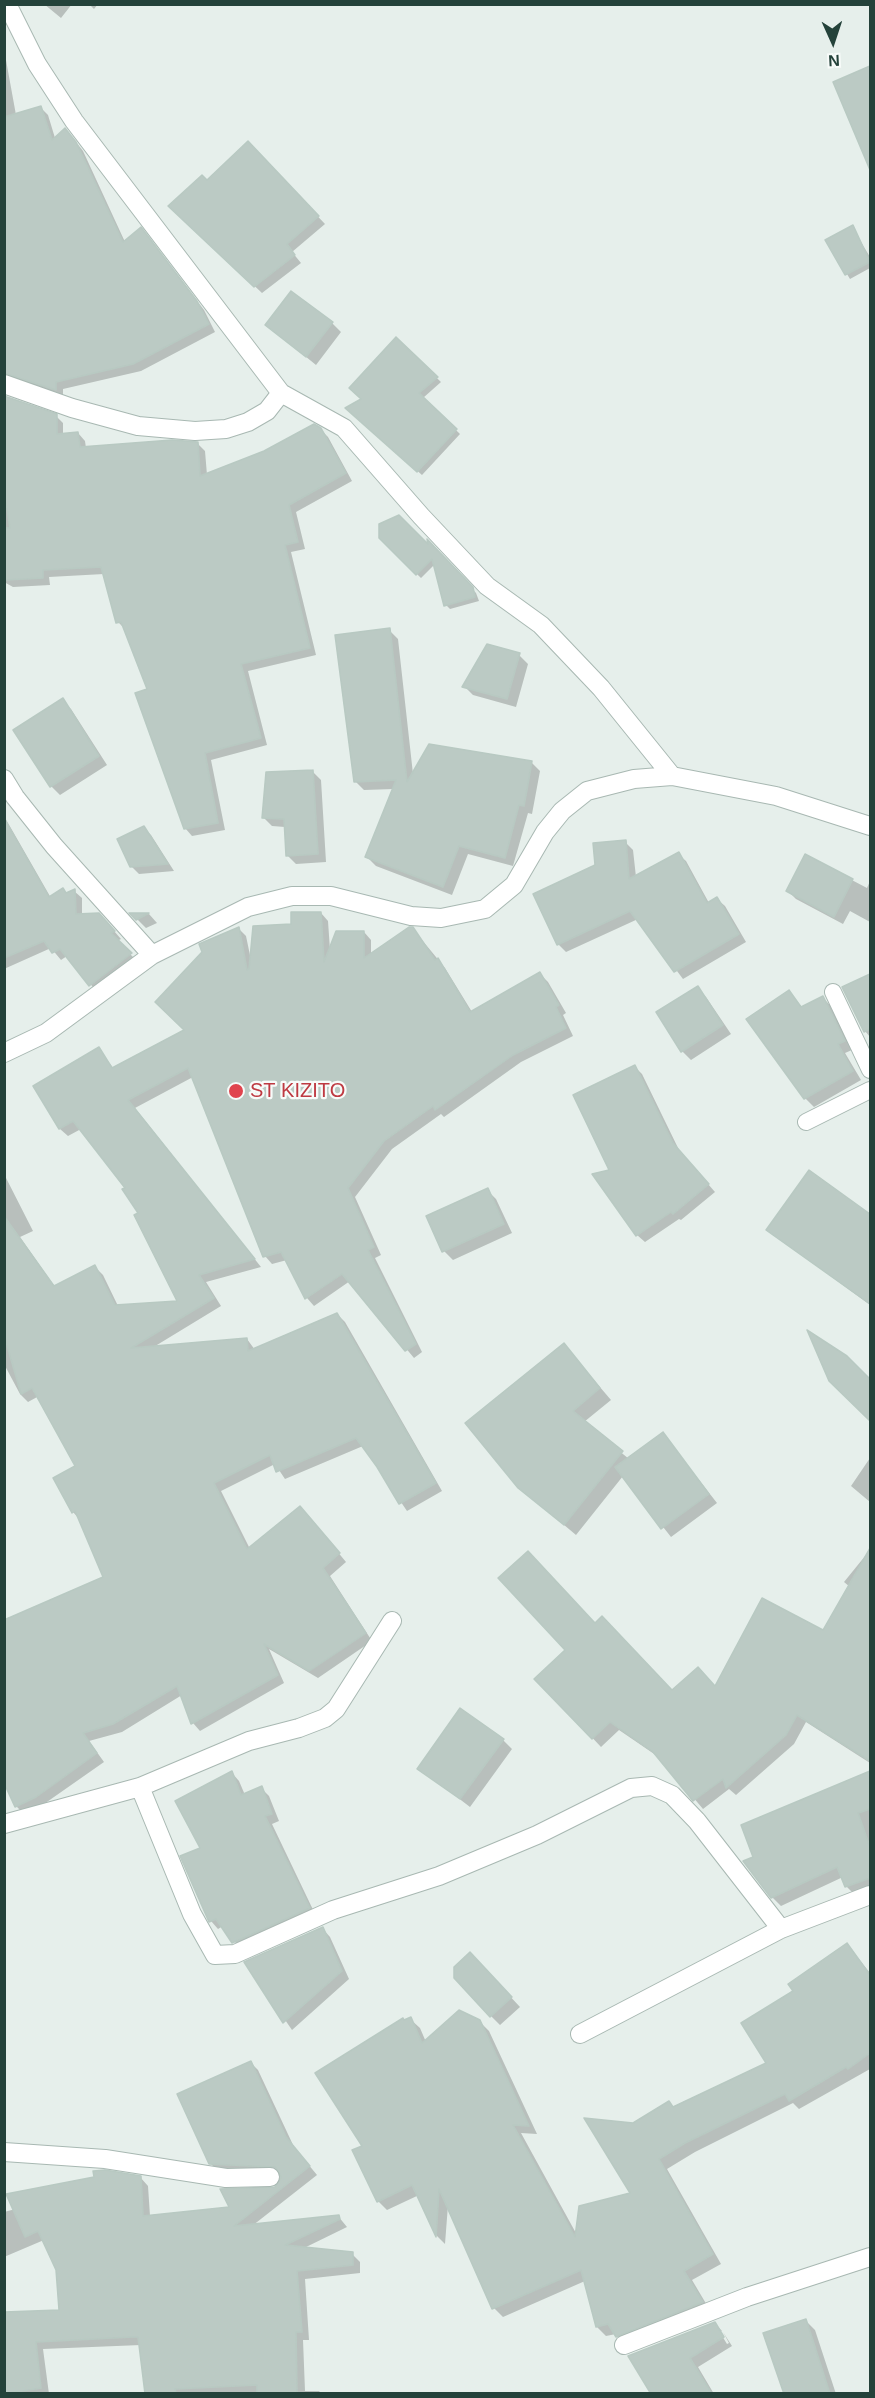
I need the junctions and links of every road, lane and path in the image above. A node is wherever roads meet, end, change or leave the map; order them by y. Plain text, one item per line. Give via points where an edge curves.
1 (7, 4) edge
2 (4, 384) edge
3 (281, 393) junction
4 (672, 776) junction
5 (4, 779) edge
6 (870, 826) edge
7 (152, 955) junction
8 (833, 992) dead end
9 (4, 1053) edge
10 (870, 1070) edge
11 (870, 1090) edge
12 (806, 1122) dead end
13 (392, 1621) dead end
14 (140, 1787) junction
15 (4, 1824) edge
16 (870, 1895) edge
17 (781, 1929) junction
18 (580, 2034) dead end
19 (4, 2152) edge
20 (270, 2177) dead end
21 (870, 2257) edge
22 (624, 2345) dead end

1 - 3 street via 37,64 74,121
2 - 3 street via 138,426 195,431 226,429 248,422 267,411
3 - 4 street via 344,428 487,586 541,625 601,688
4 - 6 street via 776,796
4 - 7 street via 634,779 587,792 545,832 514,885 485,909 441,918 411,916 331,897 292,896 248,908
5 - 7 street via 54,846
7 - 9 street via 46,1033
8 - 10 lane
11 - 12 lane
13 - 14 street via 336,1709 325,1718 249,1741
14 - 15 street
14 - 17 street via 192,1914 215,1955 235,1954 333,1910 439,1876 537,1835 631,1788 652,1786 672,1795 697,1821
16 - 17 street
17 - 18 street
19 - 20 street via 105,2159 226,2178
21 - 22 street via 747,2297

